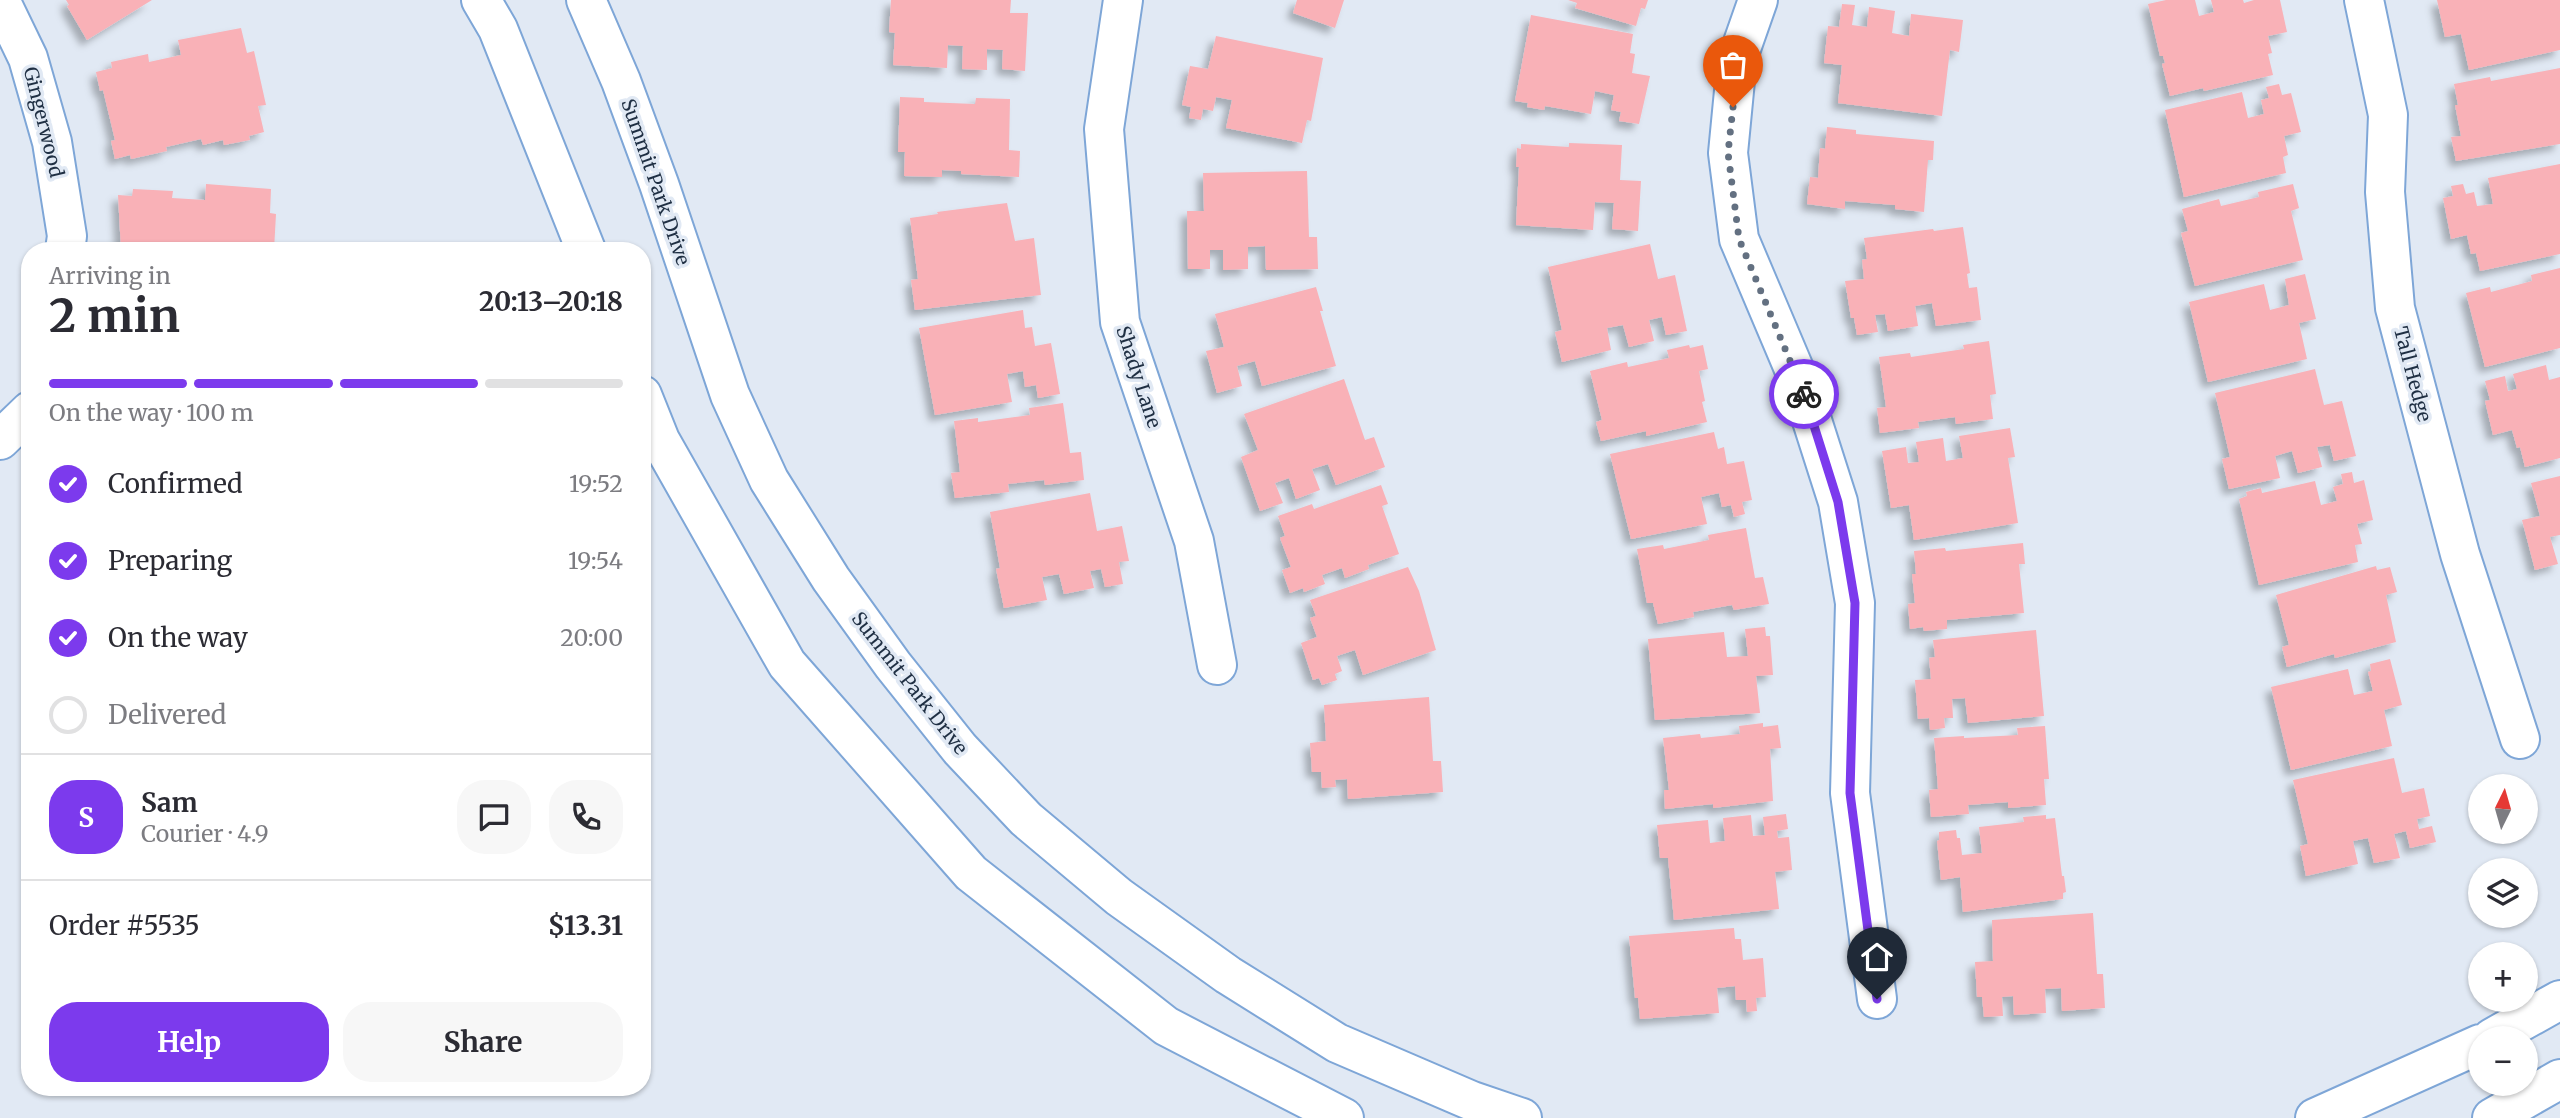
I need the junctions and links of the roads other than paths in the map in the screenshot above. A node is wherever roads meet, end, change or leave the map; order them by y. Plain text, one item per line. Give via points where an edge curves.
1 (0, 0) edge
2 (481, 0) edge
3 (586, 0) edge
4 (1124, 0) edge
5 (1758, 0) edge
6 (2364, 0) edge
7 (66, 242) edge
8 (583, 242) edge
9 (651, 418) edge
10 (21, 420) edge
11 (0, 440) edge
12 (1216, 665) dead end
13 (2520, 738) dead end
14 (1877, 999) dead end
15 (2560, 1000) edge
16 (2513, 1026) edge
17 (2468, 1049) edge
18 (2560, 1079) edge
19 (1344, 1118) edge
20 (1522, 1118) edge
21 (2315, 1118) edge
22 (2492, 1118) edge

1 - 7 street, Gingerwood via 29,58 52,142
2 - 8 street via 498,29
3 - 20 street, Summit Park Drive via 659,184 730,395 769,480 892,665 960,749 1036,827 1119,897 1228,975 1337,1043
4 - 12 street, Shady Lane via 1104,129 1120,322 1194,541
5 - 14 street via 1737,60 1728,153 1739,239 1800,383 1838,502 1855,603 1850,793
6 - 13 street, Tall Hedge via 2388,115 2385,192 2395,308 2460,554
9 - 19 street via 787,664 971,873 1166,1026
10 - 11 street
15 - 16 street
17 - 21 street
18 - 22 street

